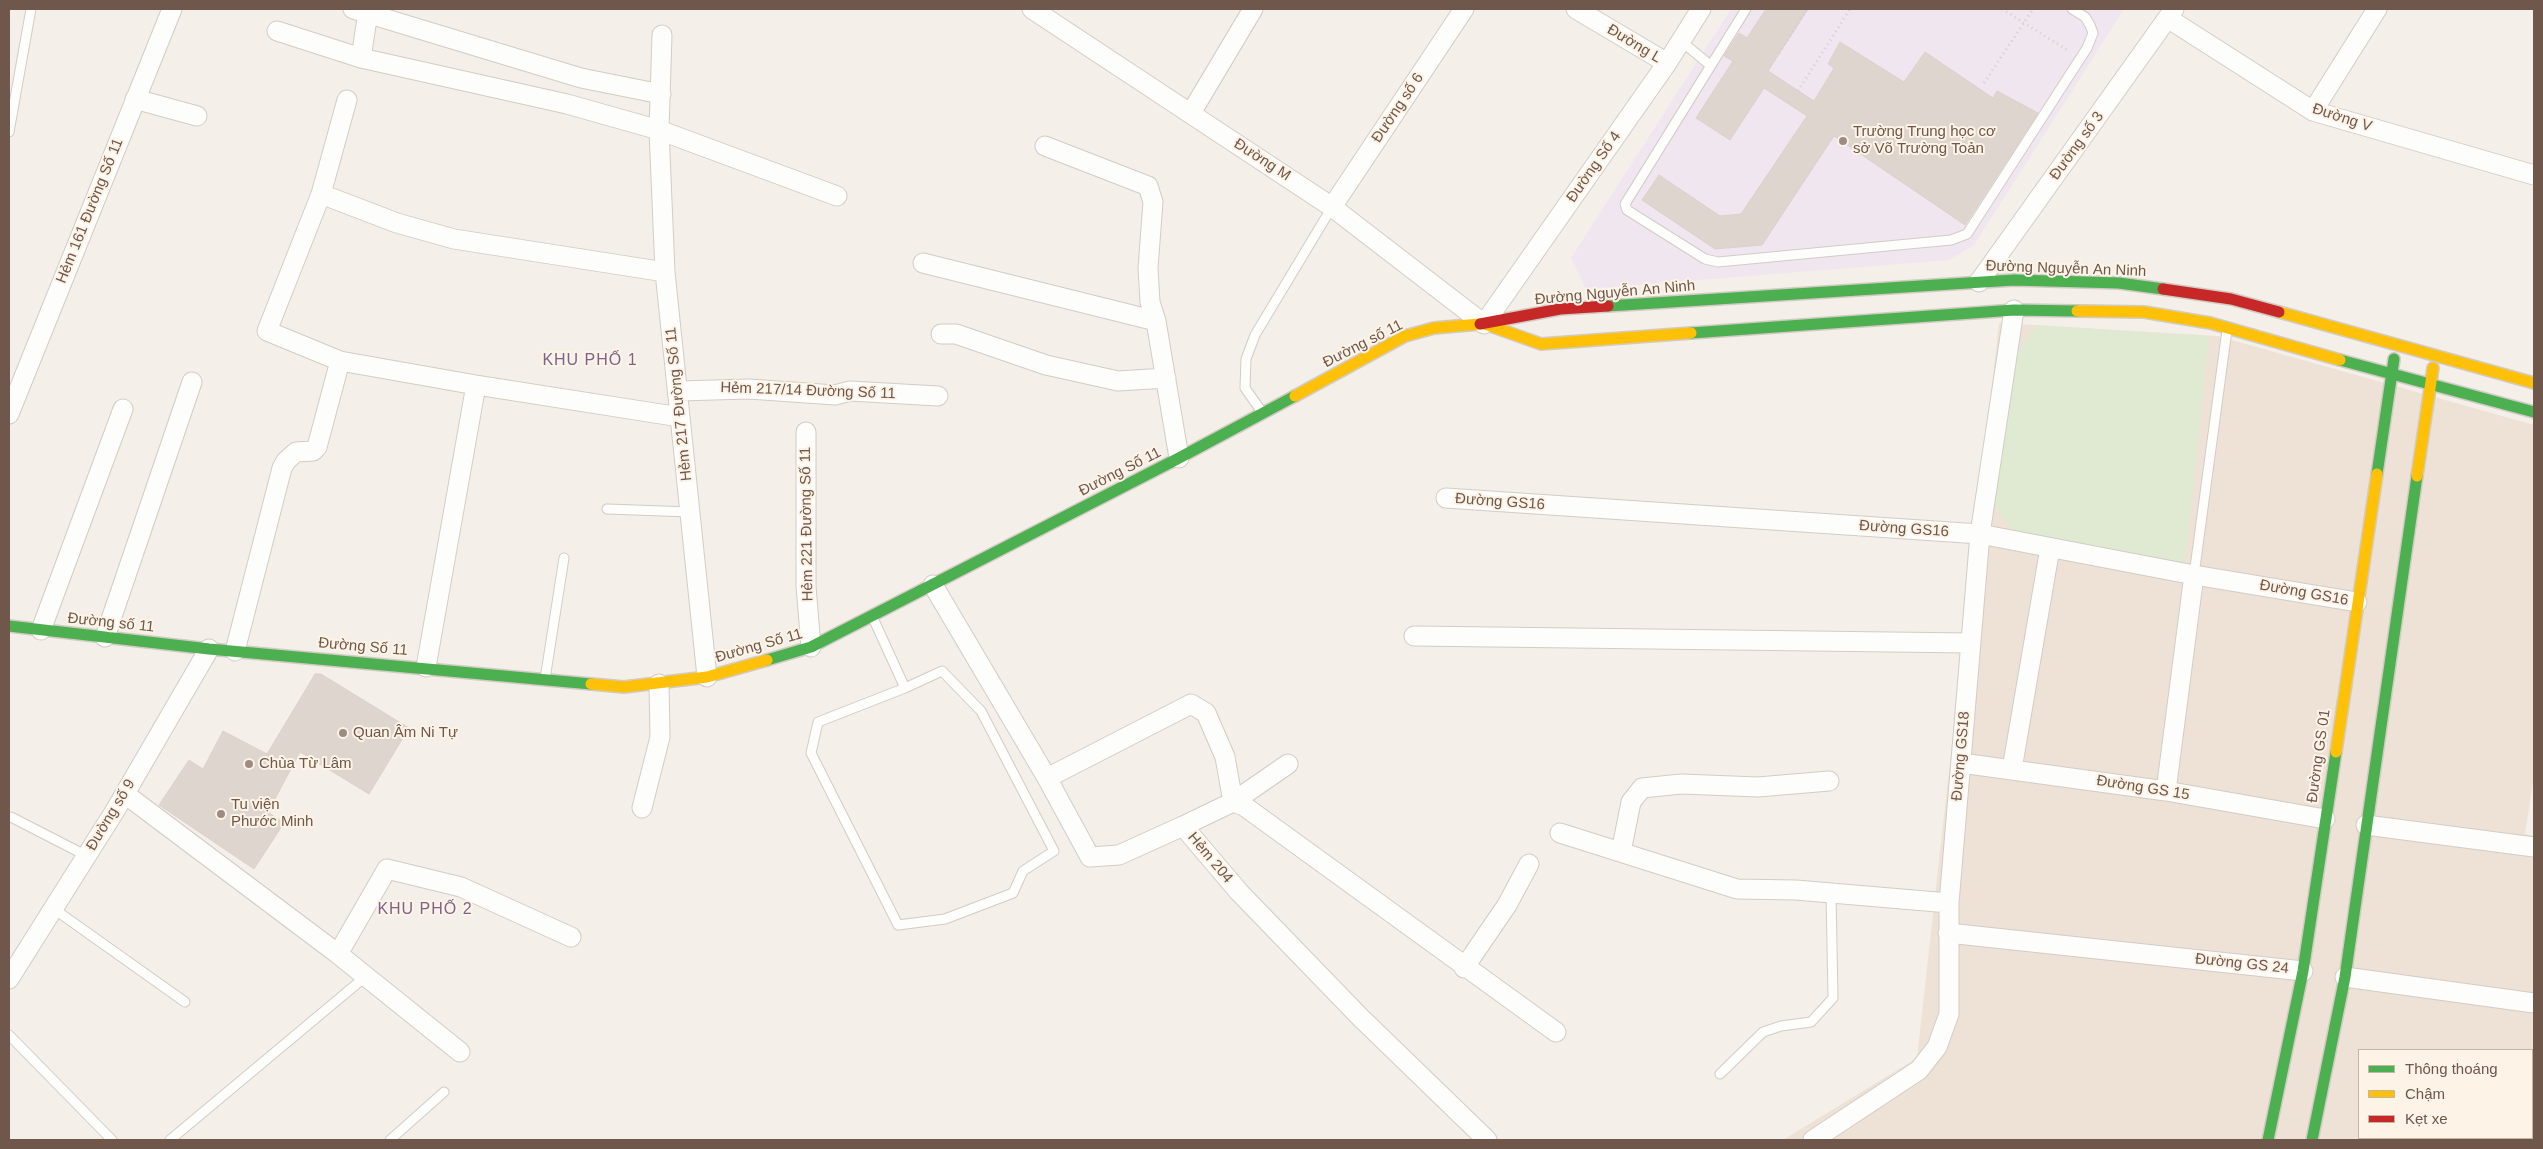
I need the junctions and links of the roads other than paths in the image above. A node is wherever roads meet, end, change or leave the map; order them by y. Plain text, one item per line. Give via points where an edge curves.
1 (31, 9) edge
2 (172, 9) edge
3 (1032, 9) edge
4 (1253, 9) edge
5 (1464, 9) edge
6 (1576, 9) edge
7 (1701, 9) edge
8 (1746, 9) edge
9 (2072, 9) edge
10 (2376, 9) edge
11 (361, 11) edge
12 (2172, 14) edge
13 (277, 31) dead end
14 (662, 35) dead end
15 (1681, 41) junction
16 (360, 58) junction
17 (1667, 63) junction
18 (1710, 66) junction
19 (661, 94) junction
20 (135, 99) junction
21 (347, 100) dead end
22 (2312, 111) junction
23 (1191, 113) junction
24 (197, 116) dead end
25 (659, 130) junction
26 (9, 132) edge
27 (1044, 146) dead end
28 (2534, 175) edge
29 (322, 194) junction
30 (837, 196) dead end
31 (1332, 206) junction
32 (922, 263) dead end
33 (665, 272) junction
34 (1979, 282) junction
35 (2014, 295) junction
36 (1156, 321) junction
37 (1484, 324) junction
38 (2227, 328) junction
39 (941, 334) dead end
40 (2396, 345) junction
41 (2435, 356) junction
42 (340, 361) junction
43 (2391, 375) junction
44 (1166, 378) junction
45 (192, 382) dead end
46 (2534, 383) edge
47 (476, 385) junction
48 (2430, 386) junction
49 (679, 391) junction
50 (938, 396) dead end
51 (123, 409) dead end
52 (2534, 412) edge
53 (9, 414) edge
54 (1263, 414) junction
55 (680, 417) junction
56 (806, 432) dead end
57 (1179, 458) junction
58 (1446, 498) dead end
59 (607, 509) dead end
60 (690, 512) junction
61 (1980, 534) junction
62 (2050, 548) junction
63 (564, 558) dead end
64 (2194, 574) junction
65 (933, 585) junction
66 (2365, 603) junction
67 (872, 616) junction
68 (9, 626) edge
69 (41, 630) junction
70 (1414, 636) dead end
71 (105, 637) junction
72 (1970, 643) junction
73 (811, 647) junction
74 (209, 649) junction
75 (235, 651) junction
76 (426, 668) junction
77 (708, 677) junction
78 (545, 679) junction
79 (659, 684) junction
80 (905, 688) junction
81 (1961, 763) junction
82 (1288, 764) dead end
83 (2012, 769) junction
84 (1047, 778) junction
85 (1829, 781) dead end
86 (2166, 791) junction
87 (125, 794) junction
88 (1233, 802) junction
89 (642, 808) dead end
90 (11, 817) dead end
91 (2333, 820) junction
92 (2362, 825) junction
93 (1184, 826) junction
94 (1560, 833) dead end
95 (2534, 847) edge
96 (1621, 852) junction
97 (87, 856) junction
98 (1529, 864) dead end
99 (1831, 893) junction
100 (1949, 903) junction
101 (54, 909) junction
102 (1948, 933) junction
103 (571, 937) dead end
104 (338, 954) junction
105 (1464, 968) junction
106 (2307, 971) junction
107 (2341, 976) junction
108 (365, 977) junction
109 (9, 979) edge
110 (185, 1002) dead end
111 (2534, 1003) edge
112 (1556, 1032) dead end
113 (9, 1034) edge
114 (460, 1052) dead end
115 (1720, 1074) dead end
116 (444, 1092) dead end
117 (112, 1140) edge
118 (170, 1140) edge
119 (390, 1140) edge
120 (1487, 1140) edge
121 (1813, 1140) edge
122 (2268, 1140) edge
123 (2312, 1140) edge

1 - 26 lane
2 - 20 street, Hẻm 161 Đường Số 11
3 - 23 street, Đường M
4 - 23 street
5 - 31 street, Đường số 6
6 - 17 street, Đường L
7 - 15 street, Đường Số 4
8 - 18 lane
9 - 18 lane via 2085,17 2093,33 2080,58 1967,234 1942,241 1718,262 1705,259 1627,210 1625,204
10 - 22 street
11 - 16 street
11 - 19 street via 582,78
12 - 22 street, Đường V
12 - 34 street, Đường số 3
13 - 16 street
14 - 19 street, Hẻm 217 Đường Số 11
15 - 17 street, Đường Số 4
15 - 18 lane
16 - 25 street via 567,104
17 - 37 street, Đường Số 4
19 - 25 street, Hẻm 217 Đường Số 11
20 - 24 street
20 - 53 street, Hẻm 161 Đường Số 11
21 - 29 street
22 - 28 street, Đường V
23 - 31 street, Đường M
25 - 30 street
25 - 33 street, Hẻm 217 Đường Số 11
27 - 36 street via 1148,186 1153,202 1148,268 1150,302
29 - 33 street via 397,223 454,239
29 - 42 street via 267,330
31 - 37 street, Đường M
31 - 54 lane via 1255,335 1246,358 1245,388
32 - 36 street
33 - 49 street, Hẻm 217 Đường Số 11
34 - 35 main road, Đường Nguyễn An Ninh
34 - 37 main road, Đường Nguyễn An Ninh via 1560,309
35 - 37 main road, Đường Nguyễn An Ninh via 1541,344
35 - 38 main road, Đường Nguyễn An Ninh via 2144,312
35 - 40 main road, Đường Nguyễn An Ninh via 2119,284 2198,293 2231,299
35 - 61 street, Đường GS18
36 - 44 street
37 - 54 main road, Đường số 11 via 1434,328 1405,336
38 - 43 main road, Đường Nguyễn An Ninh
38 - 64 lane
39 - 44 street via 956,334 1046,365 1118,381
40 - 41 main road, Đường Nguyễn An Ninh
40 - 43 main road, Đường GS 01
41 - 46 main road, Đường Nguyễn An Ninh
41 - 48 main road
42 - 47 street
42 - 75 street via 317,447 312,451 296,452 282,468
43 - 48 main road, Đường Nguyễn An Ninh
43 - 66 main road, Đường GS 01
44 - 57 street
45 - 71 street
47 - 55 street
47 - 76 street
48 - 52 main road, Đường Nguyễn An Ninh
48 - 92 main road via 2393,608
49 - 50 street, Hẻm 217/14 Đường Số 11 via 749,389
49 - 55 street, Hẻm 217 Đường Số 11
51 - 69 street
54 - 57 main road, Đường Số 11
55 - 60 street, Hẻm 217 Đường Số 11
56 - 73 street, Hẻm 221 Đường Số 11 via 806,586
57 - 65 main road, Đường Số 11
58 - 61 street, Đường GS16
59 - 60 lane
60 - 77 street, Hẻm 217 Đường Số 11
61 - 62 street, Đường GS16
61 - 72 street, Đường GS18
62 - 64 street, Đường GS16
62 - 83 street
63 - 78 lane
64 - 66 street, Đường GS16
64 - 86 street
65 - 67 main road, Đường Số 11
65 - 84 street, Hẻm 204
66 - 91 main road, Đường GS 01
67 - 73 main road, Đường Số 11
67 - 80 lane
68 - 69 main road, Đường số 11
69 - 71 main road, Đường số 11
70 - 72 street
71 - 74 main road, Đường số 11
72 - 81 street, Đường GS18
73 - 77 main road, Đường Số 11
74 - 75 main road, Đường Số 11
74 - 87 street, Đường số 9
75 - 76 main road, Đường Số 11
76 - 78 main road, Đường Số 11
77 - 79 main road, Đường Số 11
78 - 79 main road, Đường Số 11 via 624,687
79 - 89 street via 660,738
80 - 80 lane via 942,671 981,711 1054,851 1023,871 1013,893 945,919 898,924 810,752 818,722
81 - 83 street, Đường GS 15
81 - 100 street, Đường GS18
82 - 88 street
83 - 86 street, Đường GS 15
84 - 88 street via 1191,704 1206,713 1225,757
84 - 93 street, Hẻm 204 via 1090,857 1119,855
85 - 96 street via 1758,787 1681,784 1642,788 1631,802
86 - 91 street, Đường GS 15
87 - 97 street, Đường số 9
87 - 104 street
88 - 93 street
88 - 105 street via 1244,806
90 - 97 lane
91 - 106 main road, Đường GS 01
92 - 95 street
92 - 107 main road
93 - 120 street, Hẻm 204 via 1239,892 1360,1018
94 - 96 street
96 - 99 street via 1737,889
97 - 101 street, Đường số 9
98 - 105 street via 1507,905
99 - 100 street
99 - 115 lane via 1833,998 1811,1022 1763,1032
100 - 102 street, Đường GS18
101 - 109 street, Đường số 9
101 - 110 lane
102 - 106 street, Đường GS 24
102 - 121 street, Đường GS18 via 1949,1014 1937,1047 1908,1080
103 - 104 street via 461,887 387,869
104 - 108 street
105 - 112 street
106 - 122 main road, Đường GS 01
107 - 111 street
107 - 123 main road
108 - 114 street
108 - 118 lane
113 - 117 lane
116 - 119 lane

